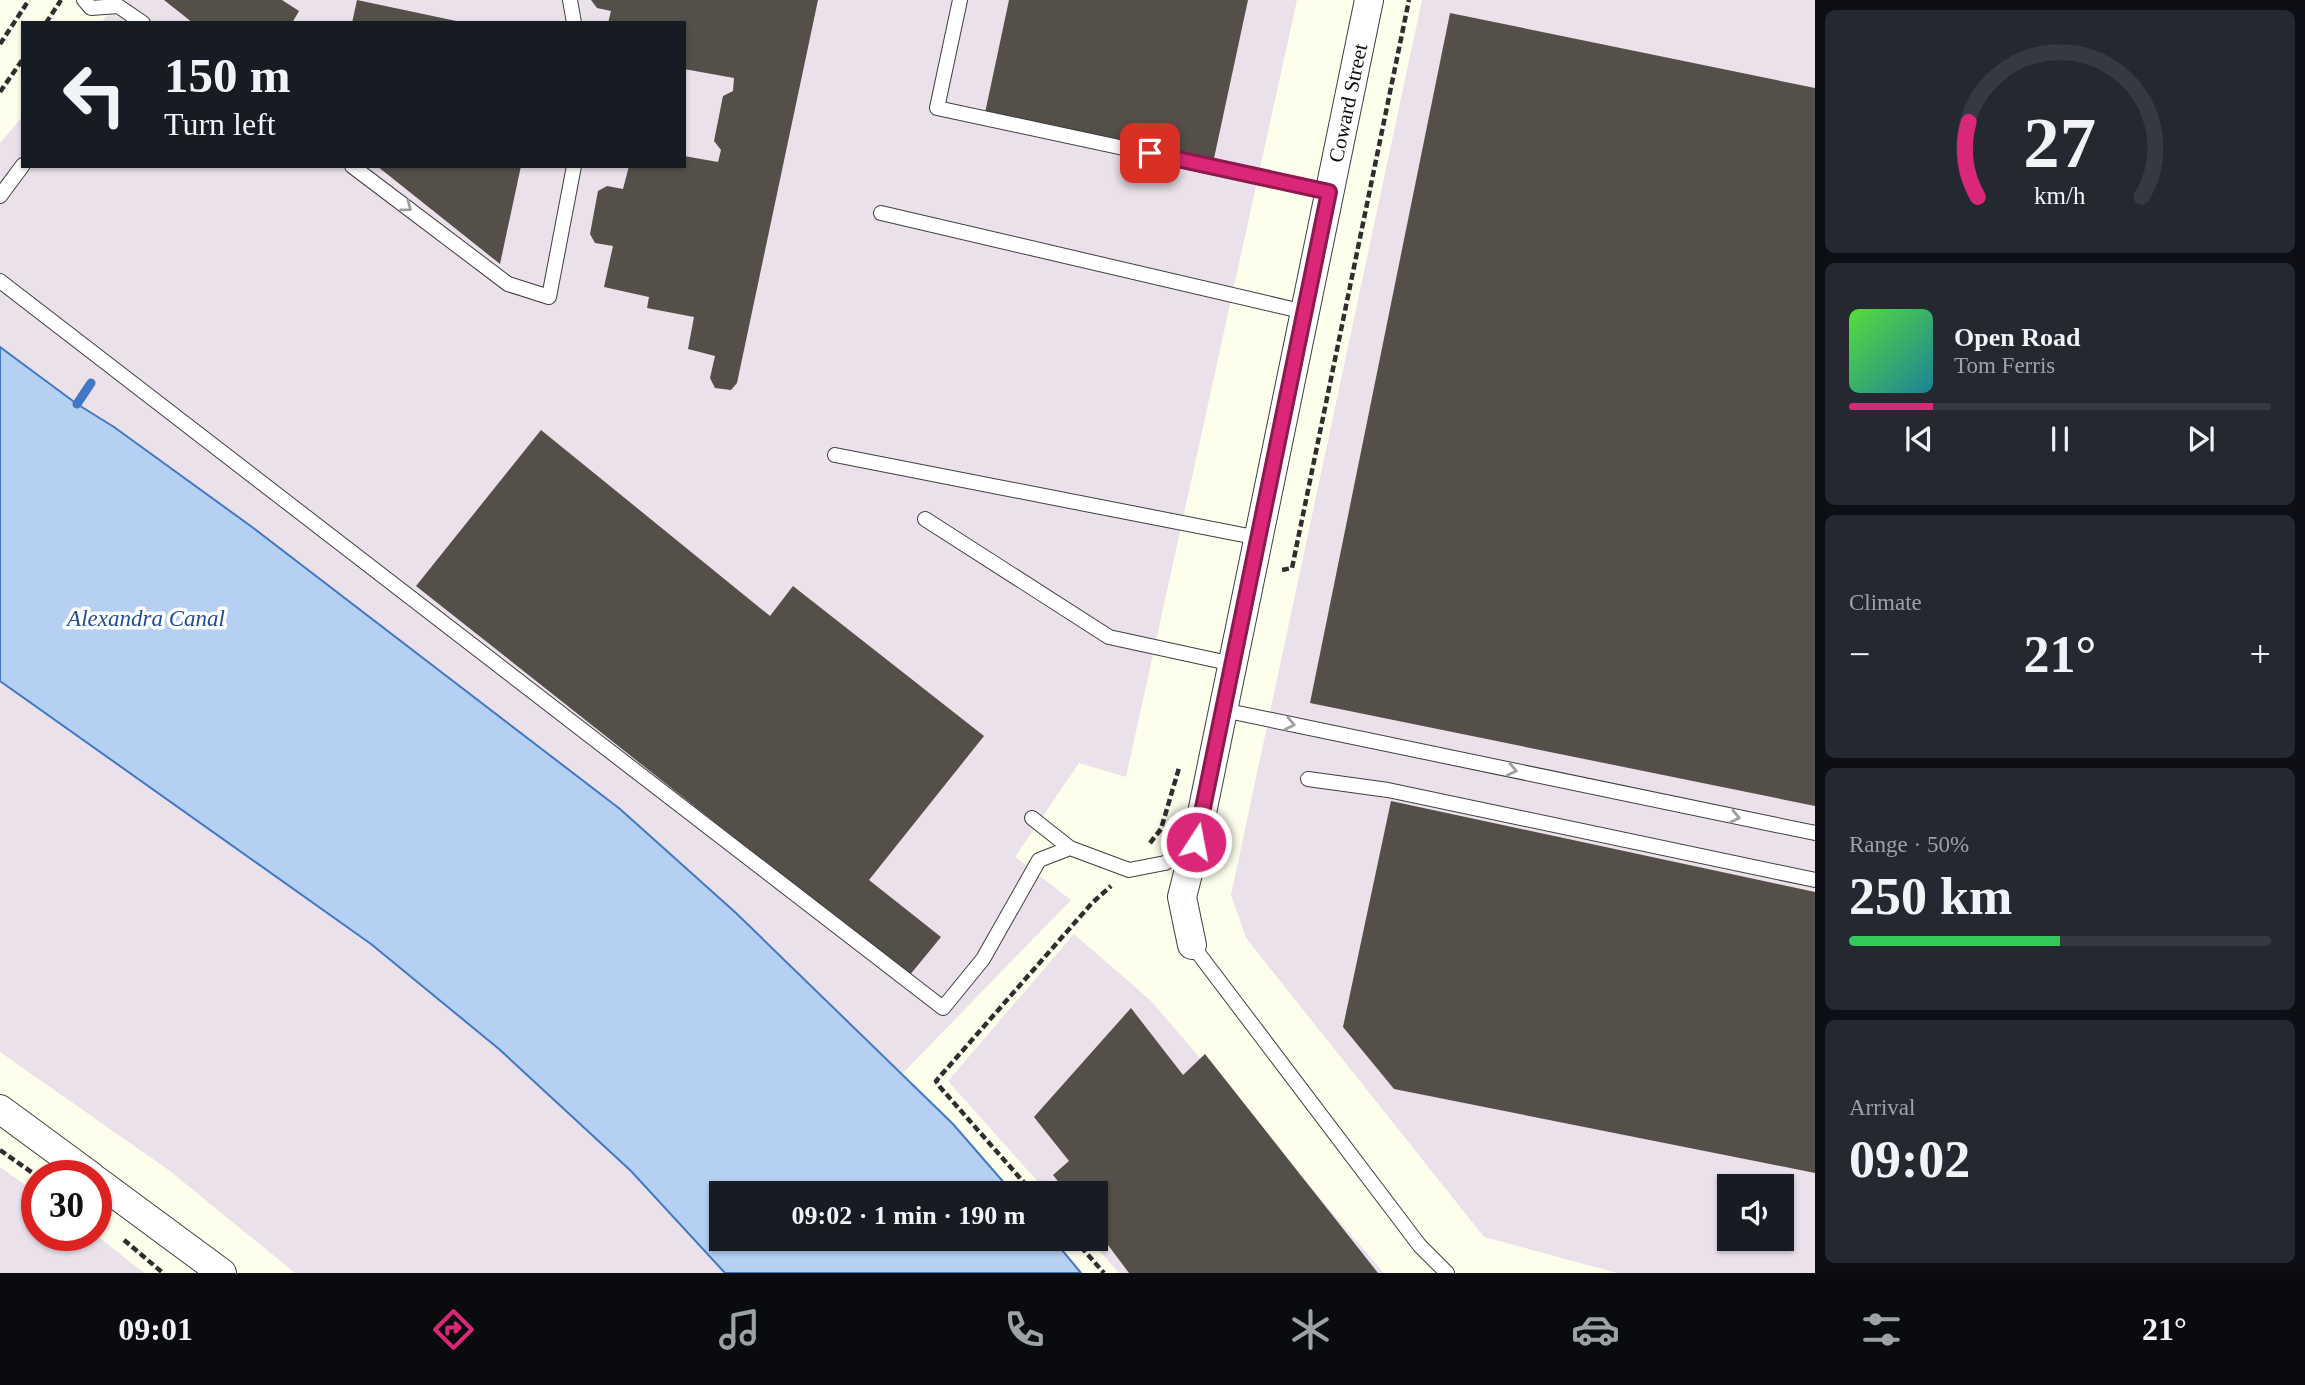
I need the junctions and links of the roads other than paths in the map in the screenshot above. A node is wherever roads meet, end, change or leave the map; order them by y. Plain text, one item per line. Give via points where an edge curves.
1 (570, 0) edge
2 (960, 0) edge
3 (1369, 0) edge
4 (88, 4) edge
5 (140, 21) edge
6 (574, 21) edge
7 (21, 168) edge
8 (355, 168) edge
9 (574, 168) edge
10 (1329, 192) junction
11 (0, 196) edge
12 (881, 212) dead end
13 (0, 281) edge
14 (1305, 312) junction
15 (835, 454) dead end
16 (925, 519) dead end
17 (1259, 538) junction
18 (1233, 663) junction
19 (1223, 710) junction
20 (1308, 779) dead end
21 (1032, 818) dead end
22 (1815, 833) edge
23 (1196, 842) junction
24 (1070, 848) junction
25 (1815, 880) edge
26 (1192, 945) joint
27 (0, 1109) edge
28 (69, 1160) edge
29 (112, 1192) edge
30 (222, 1273) edge
31 (1447, 1273) edge

1 - 6 lane
2 - 10 lane via 937,108
3 - 10 street, Coward Street
4 - 5 lane via 118,6
7 - 11 lane
8 -> 9 lane via 508,284 549,297
10 - 14 street, Coward Street
12 - 14 lane
13 - 24 lane via 943,1008 983,959 1040,860
14 - 17 street, Coward Street
15 - 17 lane
16 - 18 lane via 1110,637
17 - 18 street, Coward Street
18 - 19 street, Coward Street
19 -> 22 lane
19 - 23 street, Coward Street
20 - 25 lane via 1388,789
21 - 24 lane
23 - 24 lane via 1165,863 1129,870
23 - 26 street, Coward Street via 1182,897
26 - 31 lane via 1420,1247
27 - 28 street
29 - 30 street

